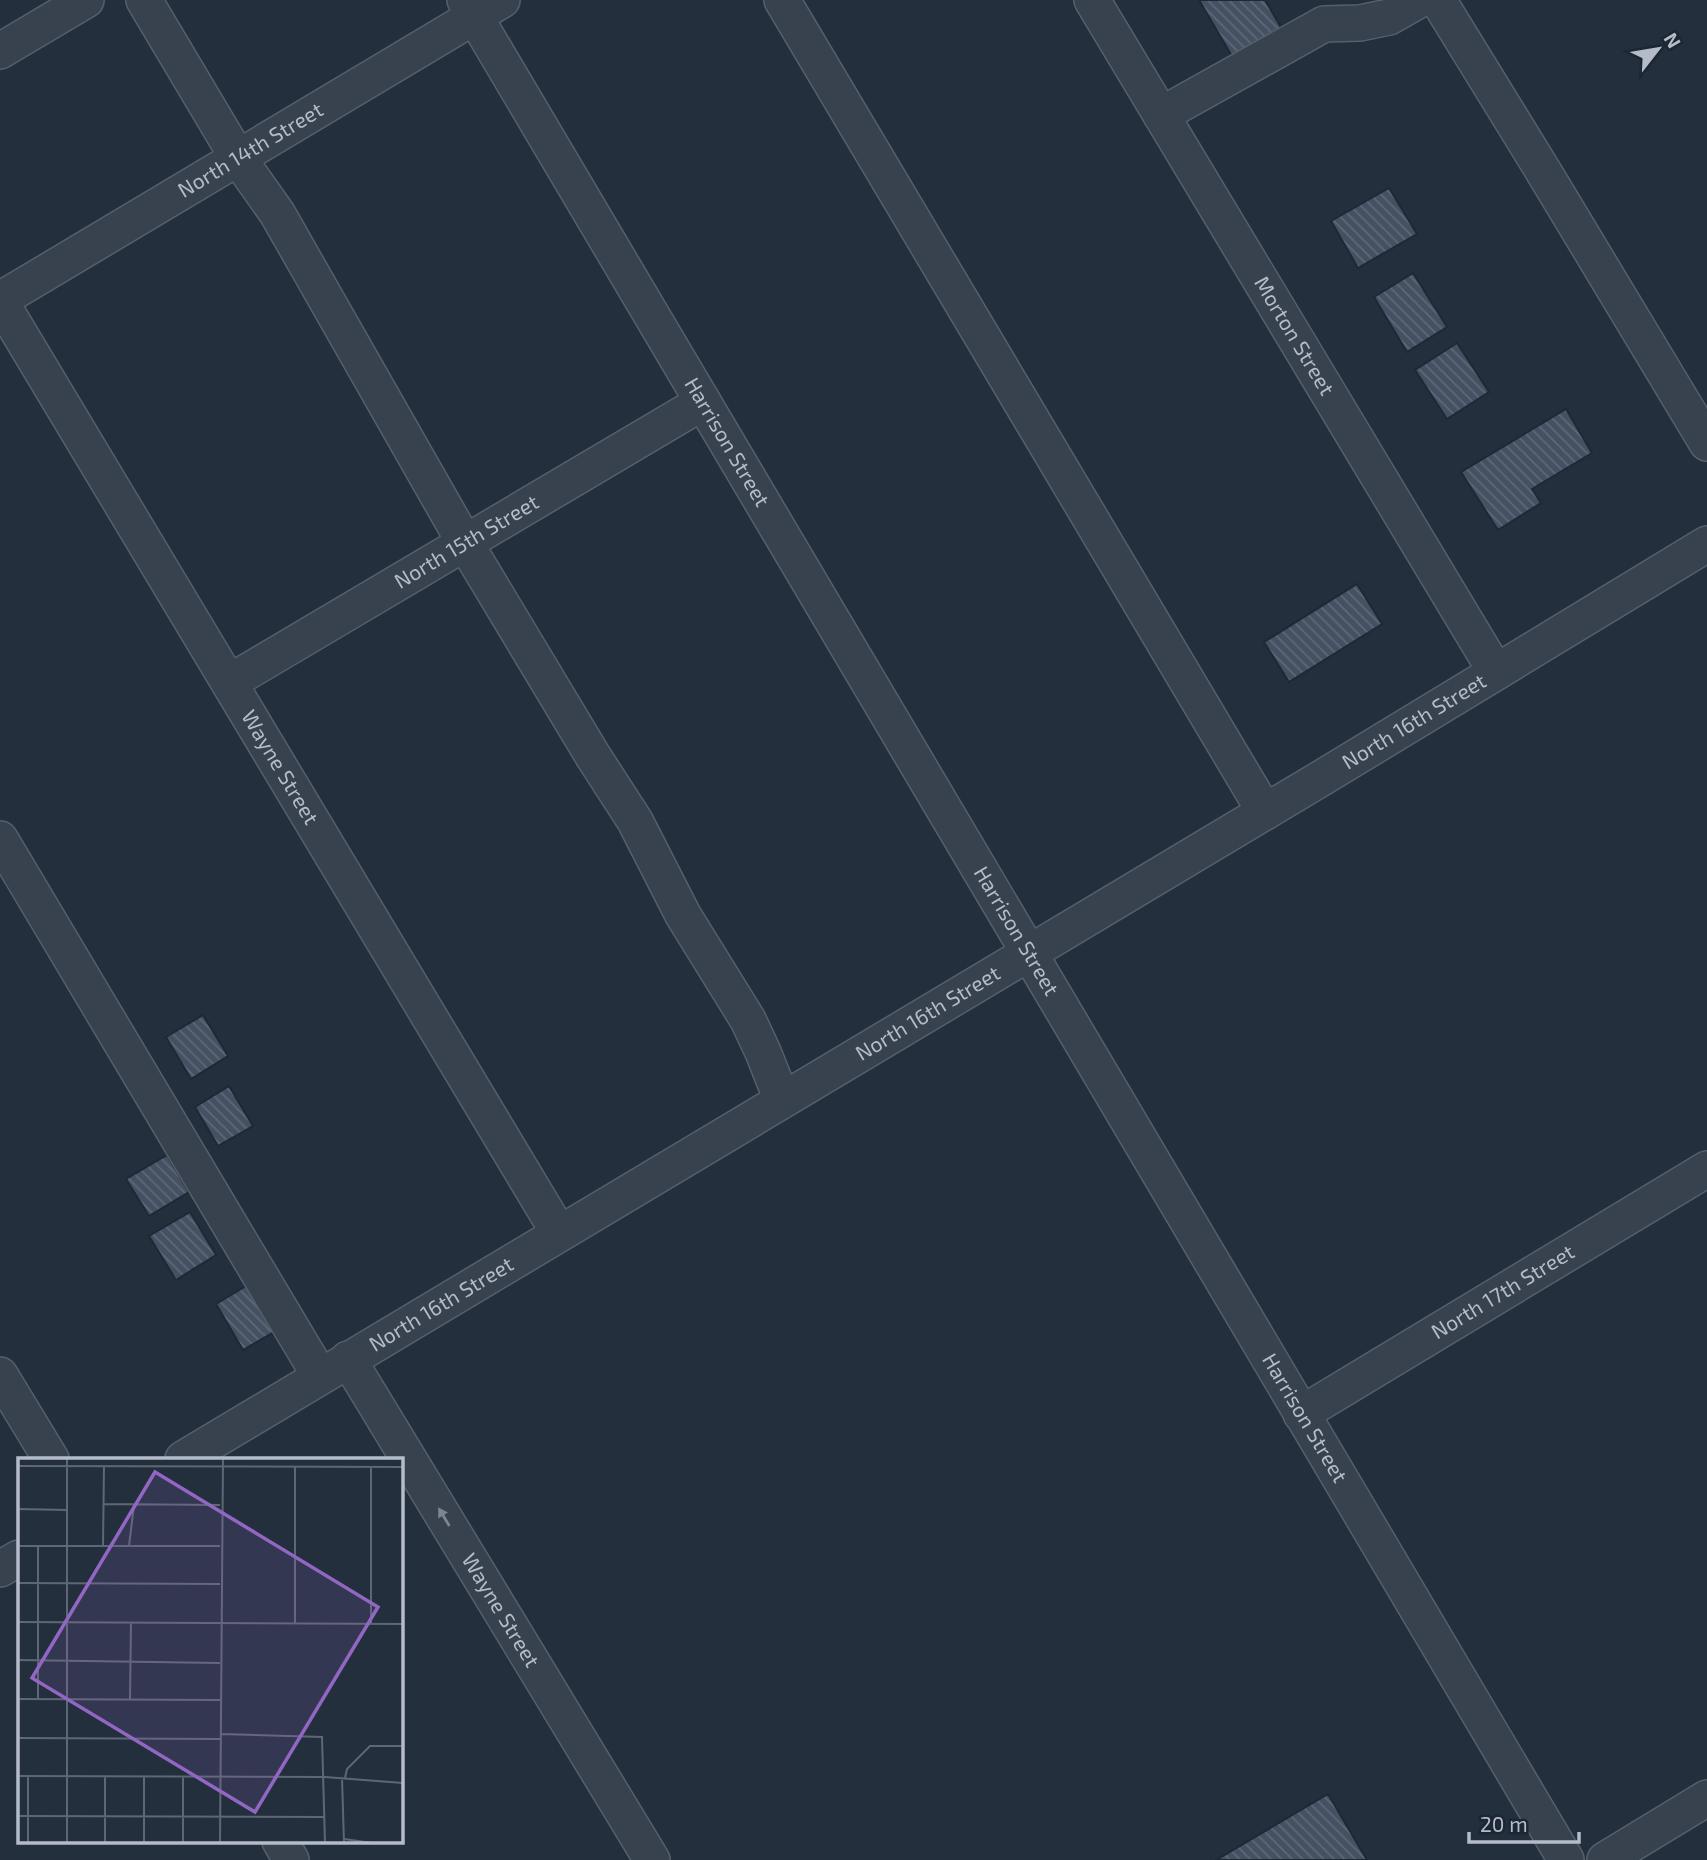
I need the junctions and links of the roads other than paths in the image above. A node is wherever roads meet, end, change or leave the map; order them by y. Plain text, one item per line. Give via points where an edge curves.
1 (86, 0) edge
2 (144, 0) edge
3 (782, 0) edge
4 (1092, 0) edge
5 (1419, 0) edge
6 (1437, 0) edge
7 (481, 5) edge
8 (0, 51) edge
9 (1161, 115) junction
10 (238, 158) junction
11 (0, 300) edge
12 (703, 402) junction
13 (1707, 443) edge
14 (465, 543) junction
15 (1707, 544) edge
16 (1496, 672) junction
17 (230, 682) junction
18 (1265, 812) junction
19 (0, 839) edge
20 (1028, 952) junction
21 (782, 1100) junction
22 (1707, 1169) edge
23 (559, 1233) junction
24 (334, 1368) junction
25 (0, 1375) edge
26 (1301, 1414) junction
27 (50, 1458) edge
28 (185, 1458) edge
29 (394, 1458) edge
30 (402, 1470) edge
31 (18, 1559) edge
32 (0, 1569) edge
33 (1707, 1798) edge
34 (281, 1842) edge
35 (291, 1860) edge
36 (652, 1860) edge
37 (1566, 1860) edge
38 (1605, 1860) edge

1 - 8 street
2 - 10 street
3 - 18 street
4 - 9 street, Morton Street
5 - 9 street via 1388,17 1324,24
6 - 13 street
7 - 10 street, North 14th Street
7 - 12 street, Harrison Street
9 - 16 street, Morton Street
10 - 11 street, North 14th Street
10 - 14 street via 277,213
11 - 17 street, Wayne Street
12 - 14 street, North 15th Street
12 - 20 street, Harrison Street
14 - 17 street, North 15th Street
14 - 21 street via 635,821 683,915 748,1020
15 - 16 street, North 16th Street
16 - 18 street, North 16th Street
17 - 23 street, Wayne Street
18 - 20 street, North 16th Street
19 - 24 street, Wayne Street
20 - 21 street, North 16th Street
20 - 26 street, Harrison Street
21 - 23 street, North 16th Street
22 - 26 street, North 17th Street
23 - 24 street, North 16th Street
24 - 28 street, North 16th Street
29 -> 24 street, Wayne Street
25 - 27 street
26 - 37 street, Harrison Street
36 -> 30 street, Wayne Street via 555,1701
31 - 32 street
33 - 38 street
34 - 35 street

